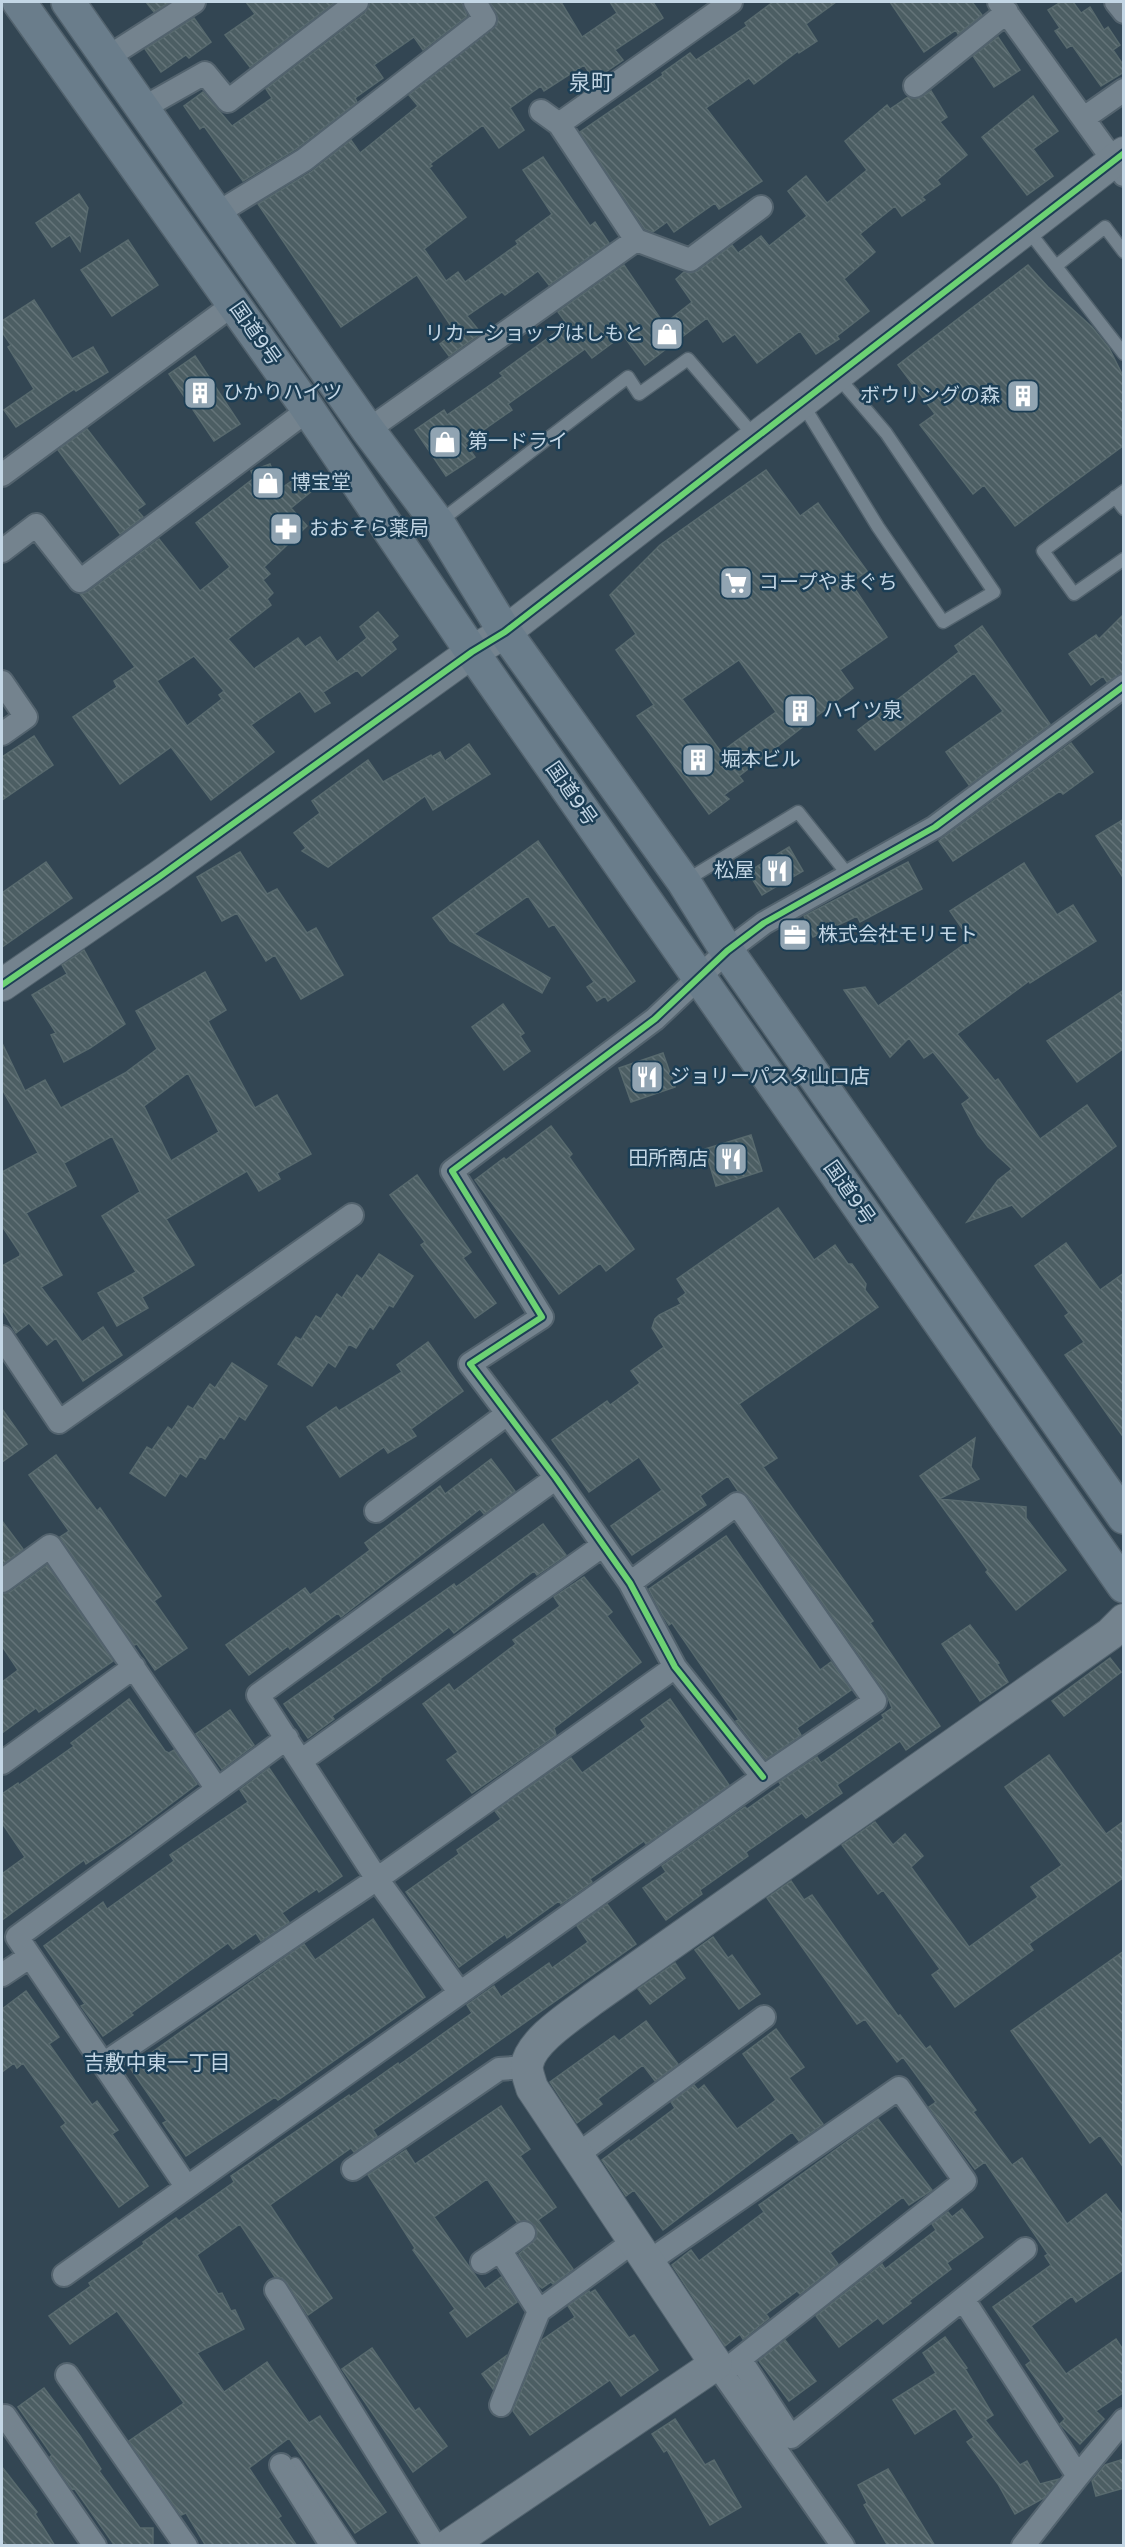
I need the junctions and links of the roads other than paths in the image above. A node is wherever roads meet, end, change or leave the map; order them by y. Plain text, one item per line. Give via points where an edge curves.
1 (8, 2) edge
2 (19, 2) edge
3 (68, 2) edge
4 (194, 2) edge
5 (357, 2) edge
6 (475, 2) edge
7 (732, 2) edge
8 (1116, 2) edge
9 (2, 7) edge
10 (1003, 7) edge
11 (1124, 12) edge
12 (108, 57) junction
13 (915, 86) dead end
14 (1124, 90) edge
15 (142, 108) junction
16 (1084, 118) junction
17 (1120, 163) edge
18 (761, 207) dead end
19 (216, 214) junction
20 (1026, 228) junction
21 (636, 240) junction
22 (1124, 252) edge
23 (1056, 266) junction
24 (234, 304) junction
25 (1124, 354) edge
26 (838, 376) junction
27 (802, 403) junction
28 (308, 410) junction
29 (368, 430) junction
30 (756, 438) junction
31 (2, 475) edge
32 (1119, 494) edge
33 (1124, 509) edge
34 (438, 523) junction
35 (2, 551) edge
36 (1124, 559) edge
37 (505, 632) junction
38 (472, 652) junction
39 (2, 682) edge
40 (1124, 686) edge
41 (2, 734) edge
42 (849, 876) junction
43 (684, 882) junction
44 (727, 951) junction
45 (700, 978) junction
46 (2, 985) edge
47 (352, 1215) dead end
48 (2, 1337) edge
49 (507, 1414) junction
50 (556, 1478) junction
51 (376, 1511) dead end
52 (1124, 1517) edge
53 (602, 1546) junction
54 (2, 1581) edge
55 (630, 1583) junction
56 (1124, 1586) edge
57 (1124, 1620) edge
58 (134, 1667) junction
59 (675, 1667) junction
60 (287, 1738) junction
61 (302, 1760) junction
62 (2, 1763) edge
63 (763, 1777) junction
64 (217, 1789) junction
65 (377, 1879) junction
66 (29, 1956) junction
67 (2, 1975) edge
68 (460, 1993) junction
69 (764, 2017) dead end
70 (103, 2064) junction
71 (526, 2067) junction
72 (577, 2155) junction
73 (353, 2169) dead end
74 (186, 2186) junction
75 (524, 2234) dead end
76 (1025, 2249) dead end
77 (641, 2251) junction
78 (64, 2275) dead end
79 (276, 2290) dead end
80 (963, 2299) junction
81 (539, 2311) junction
82 (726, 2365) junction
83 (67, 2375) dead end
84 (501, 2405) dead end
85 (5, 2416) dead end
86 (1124, 2420) edge
87 (288, 2464) joint
88 (1078, 2476) junction
89 (95, 2546) edge
90 (186, 2546) edge
91 (332, 2546) edge
92 (350, 2546) edge
93 (435, 2546) edge
94 (448, 2546) edge
95 (843, 2546) edge
96 (1023, 2546) edge

1 - 9 street
2 - 24 highway, 国道9号
3 - 12 highway, 国道9号
4 - 12 street
5 - 15 street via 228,101 206,73
6 - 19 street via 485,19 304,160
7 - 21 street via 550,117
8 - 11 street
10 - 13 street
10 - 16 street
12 - 15 highway, 国道9号
14 - 16 street
15 - 19 highway, 国道9号
16 - 17 street
17 - 20 street
18 - 21 street via 690,260
19 - 29 highway, 国道9号
20 - 23 lane
20 - 26 street
21 - 29 street
22 - 23 lane via 1105,227
23 - 25 lane
24 - 28 highway, 国道9号
24 - 31 street
26 - 27 street
26 - 27 lane via 886,433 994,592 943,622 878,527
27 - 30 street
28 - 35 street via 80,581 36,525
28 - 38 highway, 国道9号
29 - 34 highway, 国道9号
30 - 34 lane via 688,358 639,394 627,378
30 - 37 street
32 - 33 lane
32 - 36 lane via 1043,551 1074,594
34 - 37 highway, 国道9号
37 - 38 street
37 - 43 highway, 国道9号
38 - 45 highway, 国道9号
38 - 46 street
39 - 41 street via 26,717
40 - 42 street via 935,827
42 - 43 lane via 798,812
42 - 44 street via 764,923
43 - 44 highway, 国道9号
44 - 45 street
44 - 52 highway, 国道9号
45 - 49 street via 655,1019 453,1171 542,1317 470,1364
45 - 56 highway, 国道9号
47 - 48 street via 58,1422
49 - 50 street
49 - 51 street
50 - 53 street
50 - 60 street via 258,1695
53 - 55 street
53 - 61 street
54 - 58 street via 50,1546
55 - 59 street
55 - 63 street via 737,1504 875,1701
57 - 71 street via 1110,1634 593,1999 550,2032 532,2051
58 - 62 street
58 - 64 street
59 - 63 street
59 - 65 street
60 - 61 street
60 - 64 street
61 - 65 street
63 - 68 street
64 - 66 street via 17,1937
65 - 68 street
65 - 70 street
66 - 67 street
66 - 70 street
68 - 74 street
69 - 72 street
70 - 74 street
71 - 72 street via 532,2088
71 - 73 street via 499,2069
72 - 77 street
74 - 78 street
75 - 81 street via 491,2256
76 - 80 street
77 - 81 street
77 - 82 street
77 - 82 street via 899,2088 965,2181
79 - 93 street
80 - 82 street via 791,2437
80 - 88 street
81 - 84 street
82 - 94 street
82 - 95 street
83 - 90 street
85 - 89 street
86 - 88 street
87 - 91 street
87 - 92 lane
88 - 96 street

